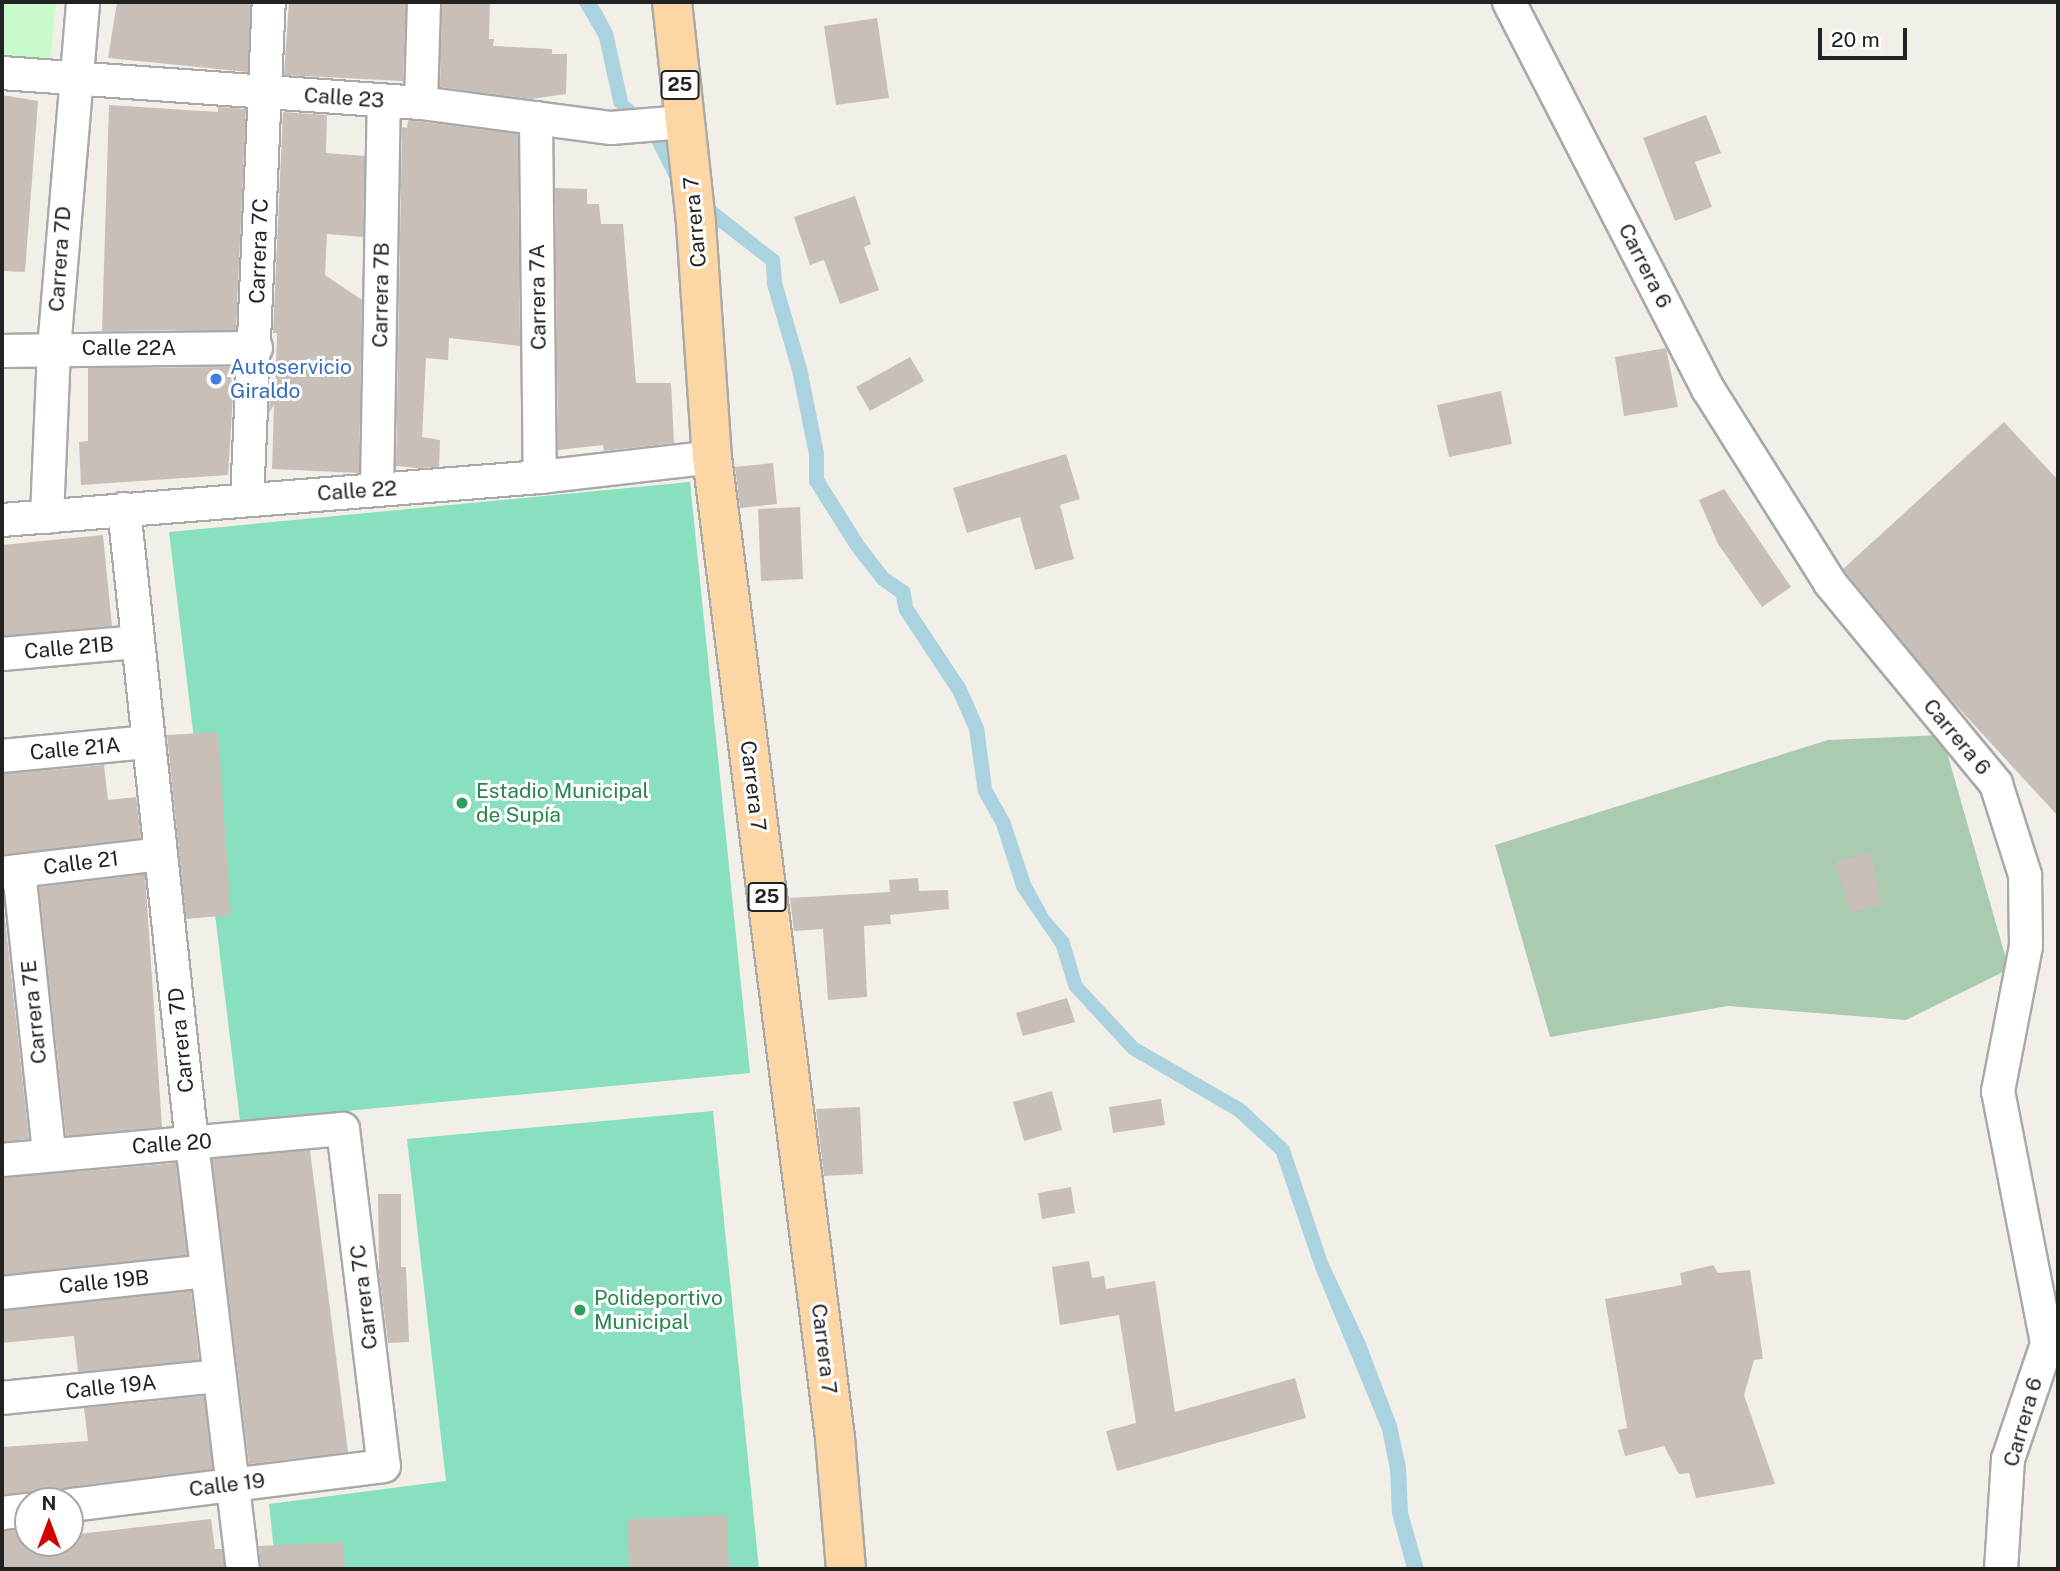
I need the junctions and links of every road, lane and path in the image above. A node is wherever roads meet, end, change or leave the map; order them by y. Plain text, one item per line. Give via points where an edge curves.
1 (83, 2) edge
2 (269, 2) edge
3 (424, 2) edge
4 (672, 2) edge
5 (1510, 2) edge
6 (2, 73) edge
7 (74, 80) junction
8 (264, 93) junction
9 (384, 101) junction
10 (421, 103) junction
11 (536, 118) junction
12 (674, 124) junction
13 (256, 348) junction
14 (54, 349) junction
15 (2, 351) edge
16 (712, 457) junction
17 (540, 477) junction
18 (377, 490) junction
19 (247, 500) junction
20 (124, 509) junction
21 (47, 517) junction
22 (2, 520) edge
23 (136, 642) junction
24 (2, 654) edge
25 (148, 742) junction
26 (2, 756) edge
27 (161, 854) junction
28 (10, 872) edge
29 (343, 1129) joint
30 (192, 1143) junction
31 (49, 1153) junction
32 (2, 1160) edge
33 (207, 1271) junction
34 (2, 1293) edge
35 (2052, 1343) edge
36 (219, 1376) junction
37 (2, 1398) edge
38 (384, 1466) joint
39 (231, 1485) junction
40 (84, 1503) edge
41 (243, 1569) edge
42 (846, 1569) edge
43 (2001, 1569) edge

1 - 7 street, Carrera 7D
2 - 8 street, Carrera 7C
3 - 10 street
4 - 12 main road, Carrera 7 / 25
5 - 35 street, Carrera 6 via 1708,389 1830,583 1996,784 2025,875 2026,946 1998,1091
6 - 7 street, Calle 23
7 - 8 street, Calle 23
7 - 14 street, Carrera 7D
8 - 9 street, Calle 23
8 - 13 street, Carrera 7C
9 - 10 street, Calle 23
9 - 18 street, Carrera 7B
10 - 11 street, Calle 23
11 - 12 street, Calle 23 via 611,128
11 - 17 street, Carrera 7A
12 - 16 main road, Carrera 7 / 25 via 690,168
13 - 14 street, Calle 22A
13 - 19 street, Carrera 7C
14 - 15 street, Calle 22A
14 - 21 street, Carrera 7D
16 - 17 street, Calle 22
16 - 42 main road, Carrera 7 / 25 via 835,1438
17 - 18 street, Calle 22
18 - 19 street, Calle 22
19 - 20 street, Calle 22
20 - 21 street, Calle 22
20 - 23 street, Carrera 7D
21 - 22 street, Calle 22
23 - 24 street, Calle 21B
23 - 25 street, Carrera 7D
25 - 26 street, Calle 21A
25 - 27 street, Carrera 7D
27 - 28 street, Calle 21
27 - 30 street, Carrera 7D
28 - 31 street, Carrera 7E
29 - 30 street, Calle 20
29 - 38 street, Carrera 7C
30 - 31 street, Calle 20
30 - 33 street, Carrera 7D
31 - 32 street, Calle 20
33 - 34 street, Calle 19B
33 - 36 street, Carrera 7D
35 - 43 street, Carrera 6 via 2008,1459
36 - 37 street, Calle 19A
36 - 39 street, Carrera 7D
38 - 39 street, Calle 19
39 - 40 street, Calle 19
39 - 41 street, Carrera 7D

